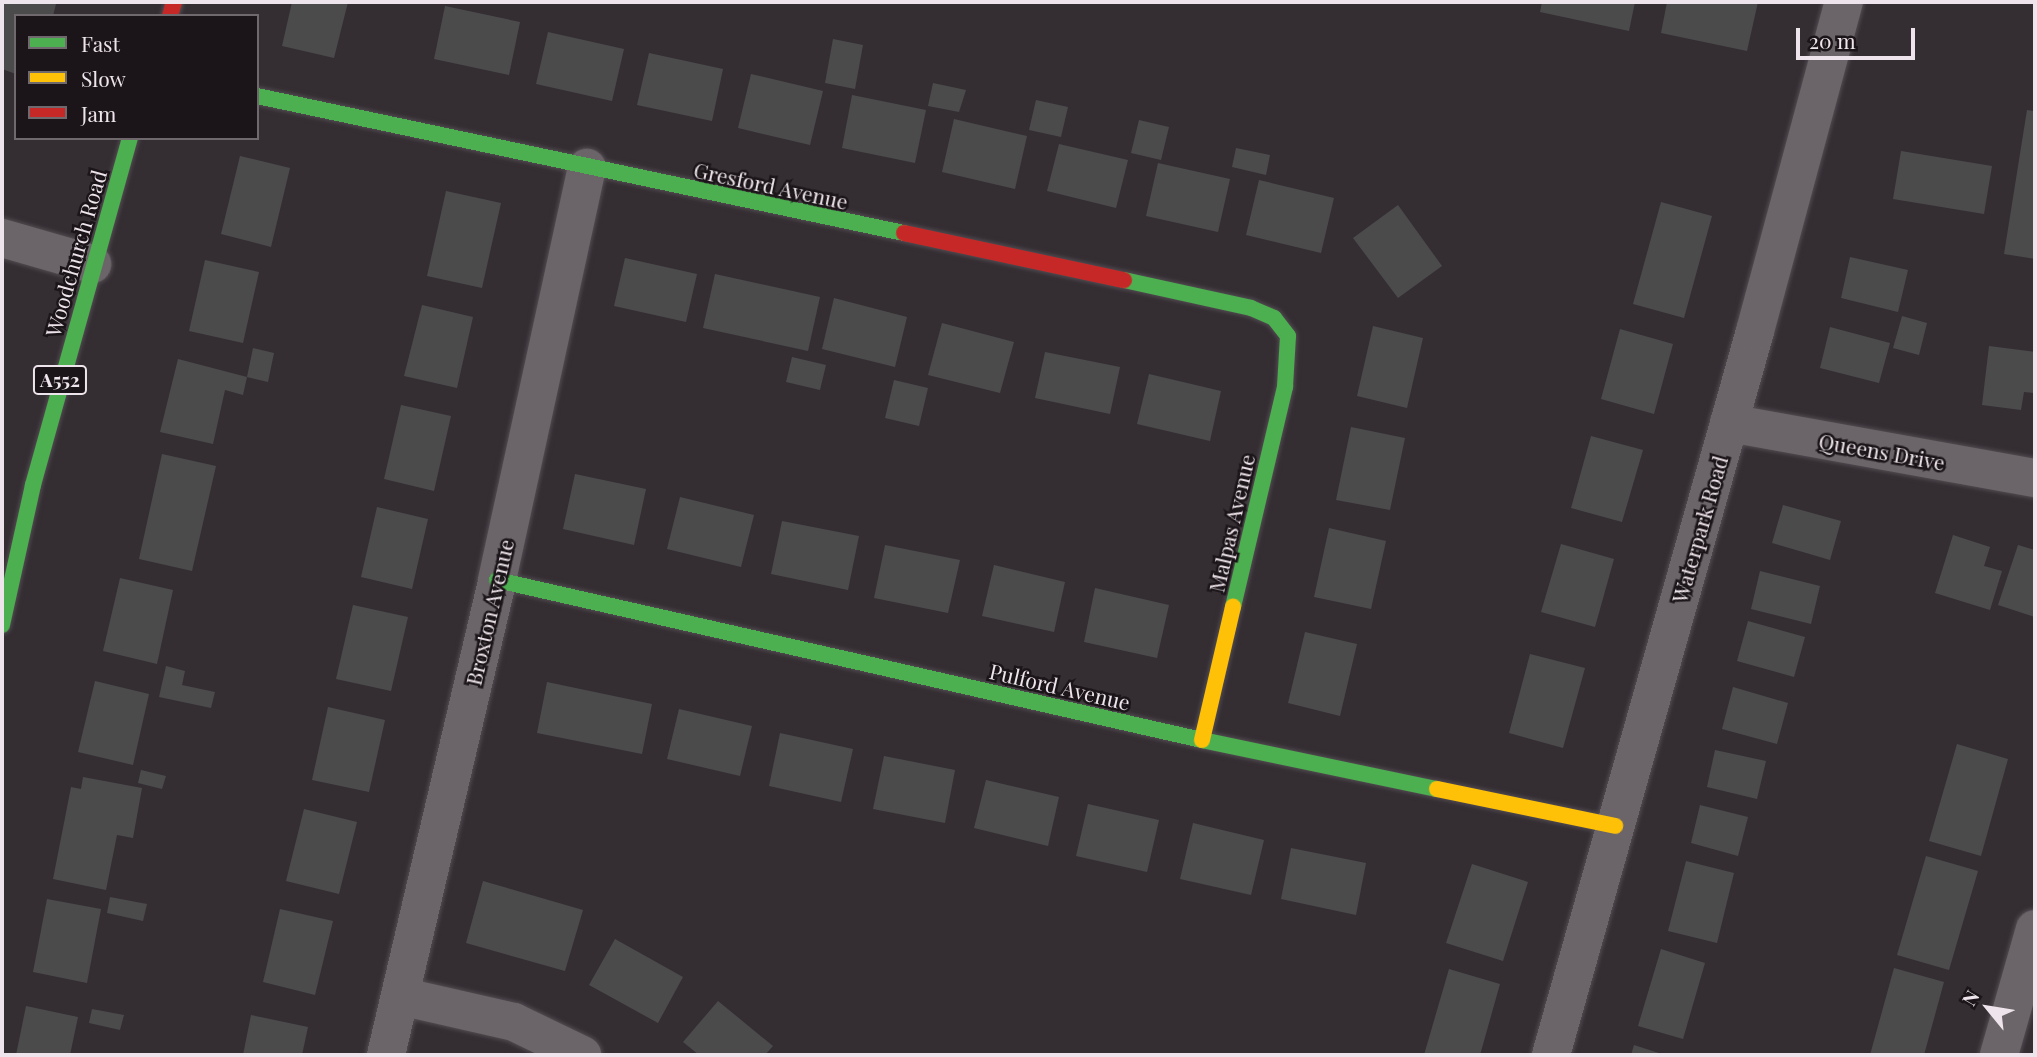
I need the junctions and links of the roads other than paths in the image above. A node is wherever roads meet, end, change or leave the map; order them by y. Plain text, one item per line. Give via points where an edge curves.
1 (1844, 2) edge
2 (259, 96) edge
3 (129, 140) edge
4 (587, 168) junction
5 (2, 238) edge
6 (92, 264) junction
7 (1274, 318) joint
8 (1729, 423) junction
9 (2035, 478) edge
10 (497, 580) junction
11 (2, 625) edge
12 (1202, 740) junction
13 (1615, 826) junction
14 (2035, 929) edge
15 (400, 996) junction
16 (386, 1055) edge
17 (582, 1055) edge
18 (1551, 1055) edge
19 (1999, 1055) edge

1 - 8 street, Waterpark Road
2 - 4 main road, Gresford Avenue
3 - 6 main road, Woodchurch Road / A552
4 - 7 main road, Gresford Avenue via 1033,260
4 - 10 street, Broxton Avenue
5 - 6 street
6 - 11 main road, Woodchurch Road / A552 via 33,485
7 - 12 main road, Malpas Avenue via 1288,336 1285,387
8 - 9 street, Queens Drive
8 - 13 street, Waterpark Road
10 - 12 main road, Pulford Avenue
10 - 15 street, Broxton Avenue
12 - 13 main road, Pulford Avenue
13 - 18 street, Waterpark Road
14 - 19 street
15 - 16 street, Broxton Avenue
15 - 17 street via 514,1022

